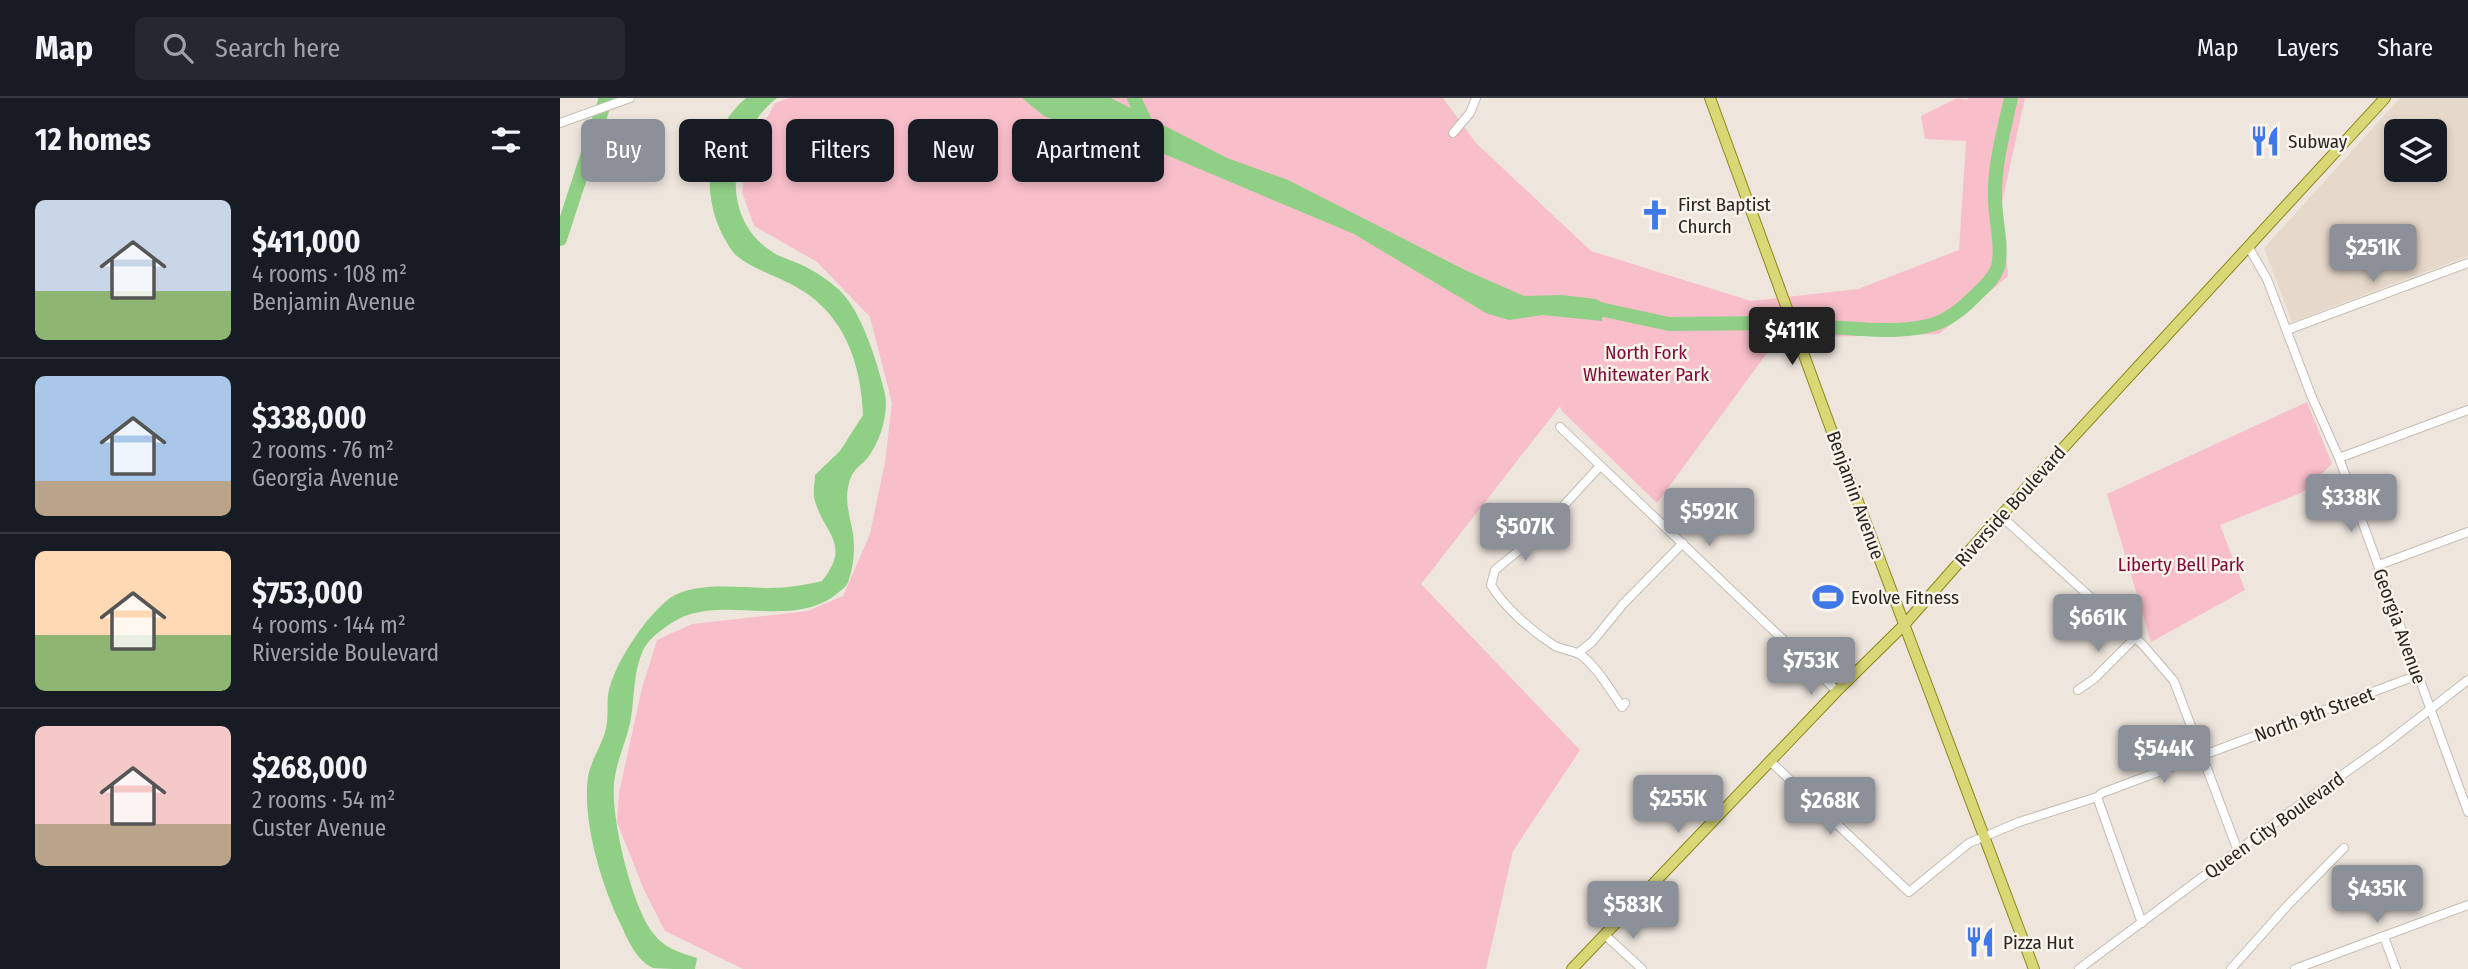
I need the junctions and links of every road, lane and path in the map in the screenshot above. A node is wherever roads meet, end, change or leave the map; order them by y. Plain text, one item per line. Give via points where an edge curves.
1 (630, 98) edge
2 (1476, 98) edge
3 (1710, 98) edge
4 (2385, 98) edge
5 (560, 124) edge
6 (1454, 133) dead end
7 (2249, 247) junction
8 (2468, 263) edge
9 (2287, 330) junction
10 (2468, 411) edge
11 (1560, 428) dead end
12 (2339, 458) junction
13 (1600, 466) junction
14 (2001, 516) junction
15 (2468, 532) edge
16 (1683, 543) junction
17 (2379, 565) junction
18 (1904, 625) junction
19 (2135, 638) junction
20 (1578, 653) junction
21 (2418, 675) junction
22 (2468, 680) edge
23 (2078, 690) dead end
24 (1837, 691) junction
25 (1625, 703) dead end
26 (2430, 708) junction
27 (2203, 755) junction
28 (1770, 761) junction
29 (2096, 797) junction
30 (2468, 812) edge
31 (1983, 837) junction
32 (2344, 848) dead end
33 (2238, 851) junction
34 (2468, 905) edge
35 (2142, 923) junction
36 (1605, 935) junction
37 (2384, 937) junction
38 (1572, 969) edge
39 (1642, 969) edge
40 (2034, 969) edge
41 (2079, 969) edge
42 (2231, 969) edge
43 (2295, 969) edge
44 (2396, 969) edge

1 - 5 street
2 - 6 street via 1471,113
3 - 18 main road, Benjamin Avenue
4 - 7 main road, Riverside Boulevard
7 - 9 street, Georgia Avenue
7 - 14 main road, Riverside Boulevard
8 - 9 street
9 - 12 street, Georgia Avenue
10 - 12 street
11 - 13 street
12 - 17 street, Georgia Avenue
13 - 16 street
13 - 20 street via 1534,538 1495,570 1492,582 1513,612 1556,647
14 - 18 main road, Riverside Boulevard
14 - 19 street
15 - 17 street
16 - 20 street
16 - 24 street
17 - 21 street, Georgia Avenue
18 - 24 main road, Riverside Boulevard
18 - 31 main road, Benjamin Avenue
19 - 23 street
19 - 27 street via 2174,681
20 - 25 street via 1622,707
21 - 26 street, Georgia Avenue
21 - 27 street, North 9th Street
22 - 26 street, Queen City Boulevard
24 - 28 main road, Riverside Boulevard
26 - 30 street, Georgia Avenue
26 - 33 street, Queen City Boulevard
27 - 29 street, North 9th Street
27 - 33 street
28 - 31 street, North 9th Street via 1909,892 1969,843
28 - 36 main road, Riverside Boulevard
29 - 31 street, North 9th Street
29 - 35 street
31 - 40 main road, Benjamin Avenue
32 - 42 street
33 - 35 street, Queen City Boulevard
34 - 37 street
35 - 41 street, Queen City Boulevard
36 - 38 main road, Riverside Boulevard
36 - 39 street
37 - 43 street
37 - 44 street

